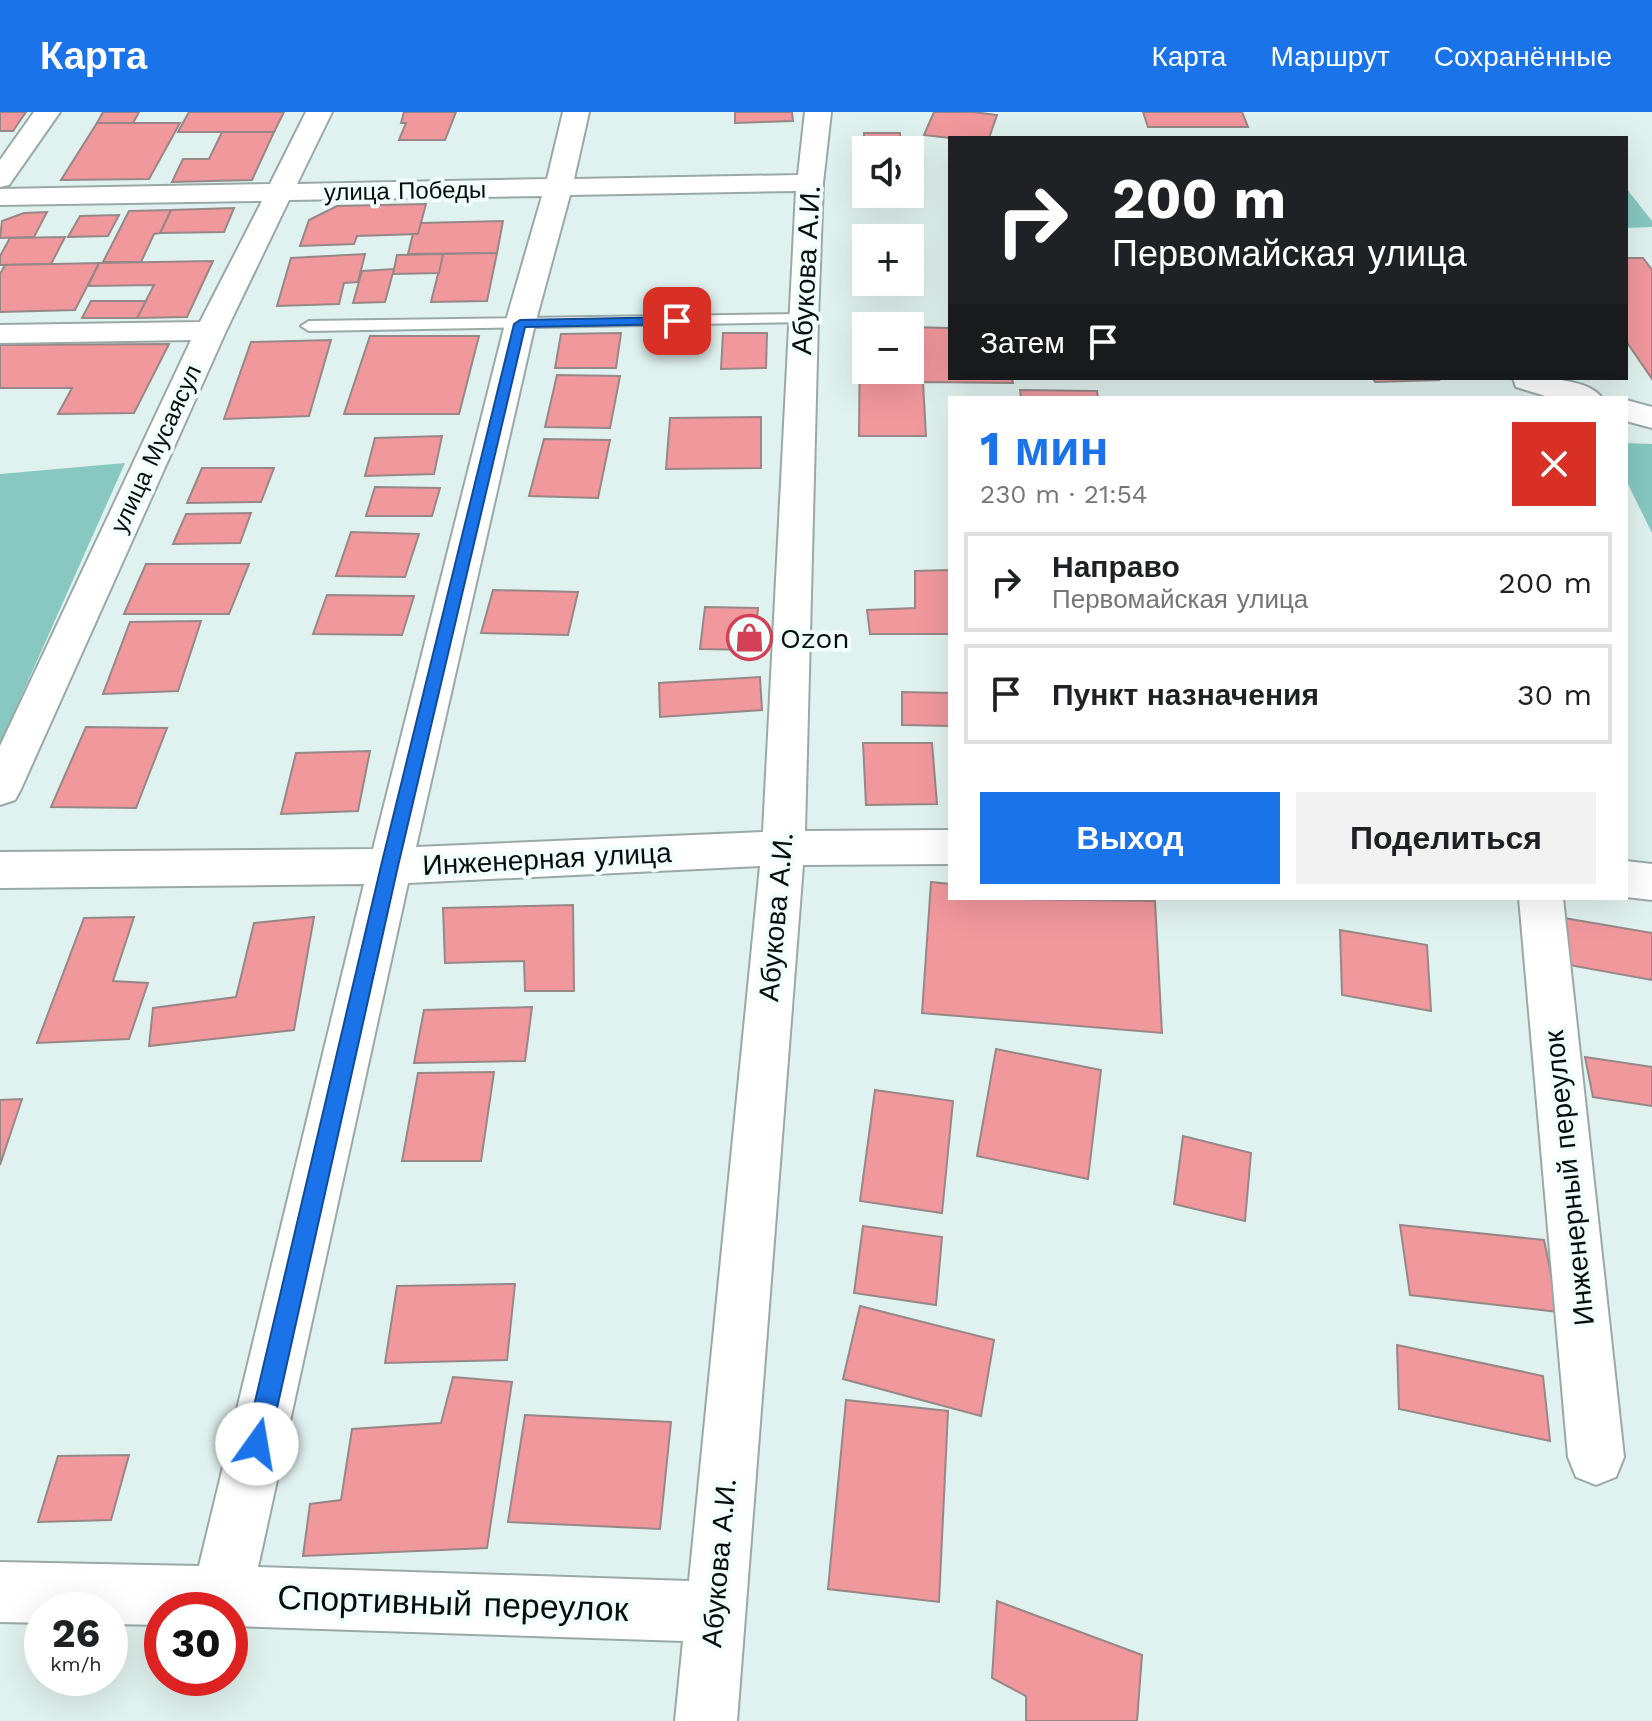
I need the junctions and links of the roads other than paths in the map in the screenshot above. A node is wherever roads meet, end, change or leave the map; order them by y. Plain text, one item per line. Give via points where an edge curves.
1 (47, 112) edge
2 (319, 112) edge
3 (576, 112) edge
4 (818, 112) edge
5 (0, 179) edge
6 (810, 183) junction
7 (558, 189) junction
8 (278, 193) junction
9 (0, 197) edge
10 (803, 319) junction
11 (520, 324) junction
12 (309, 326) dead end
13 (211, 331) junction
14 (0, 334) edge
15 (1527, 380) dead end
16 (1579, 396) edge
17 (1628, 411) edge
18 (1652, 418) edge
19 (0, 789) edge
20 (948, 847) edge
21 (783, 848) junction
22 (390, 866) junction
23 (0, 870) edge
24 (1628, 879) edge
25 (1652, 882) edge
26 (1541, 900) edge
27 (1596, 1457) dead end
28 (0, 1592) edge
29 (223, 1592) edge
30 (144, 1595) edge
31 (248, 1597) edge
32 (715, 1612) junction
33 (706, 1721) edge

1 - 5 street
2 - 8 street, улица Мусаясул
3 - 7 street
4 - 6 street, Абукова А.И.
6 - 7 street, улица Победы
6 - 10 street, Абукова А.И.
7 - 8 street, улица Победы
7 - 11 street
8 - 9 street, улица Победы
8 - 13 street, улица Мусаясул
10 - 11 lane
10 - 21 street, Абукова А.И.
11 - 12 lane
11 - 22 street
13 - 14 street
13 - 19 street, улица Мусаясул
15 - 16 street
17 - 18 street
20 - 21 street, Инженерная улица
21 - 22 street, Инженерная улица
21 - 32 street, Абукова А.И.
22 - 23 street, Инженерная улица
22 - 29 street
24 - 25 street
26 - 27 street, Инженерный переулок
28 - 30 street, Спортивный переулок
31 - 32 street, Спортивный переулок
32 - 33 street, Абукова А.И.

